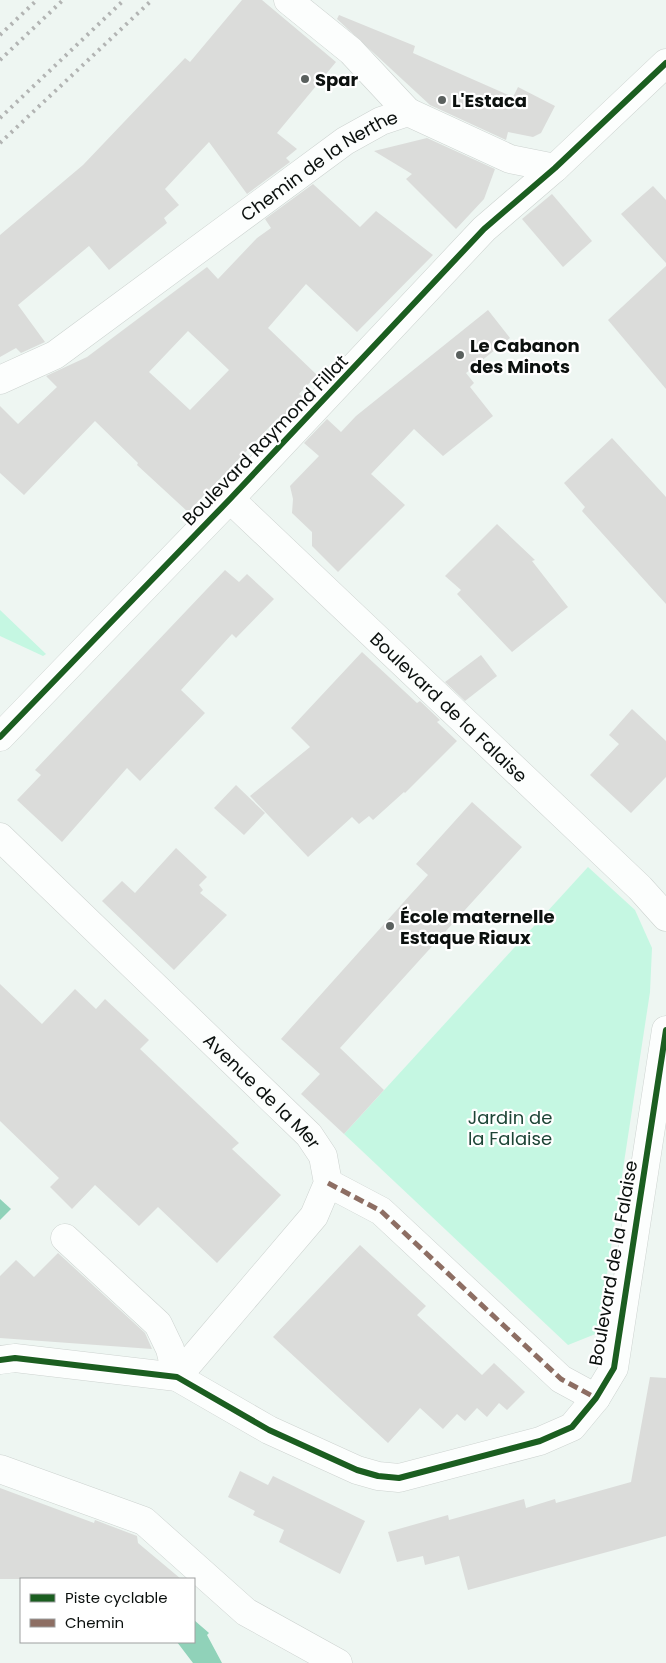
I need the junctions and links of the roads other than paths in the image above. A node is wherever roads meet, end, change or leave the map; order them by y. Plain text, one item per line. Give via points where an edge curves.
1 (288, 0) edge
2 (666, 63) edge
3 (408, 112) junction
4 (555, 168) junction
5 (0, 380) edge
6 (230, 499) junction
7 (0, 737) edge
8 (0, 837) edge
9 (666, 917) edge
10 (666, 1030) edge
11 (328, 1183) junction
12 (65, 1238) dead end
13 (0, 1360) edge
14 (178, 1377) junction
15 (596, 1398) junction
16 (0, 1469) edge
17 (338, 1663) edge

1 - 3 street via 351,51
2 - 4 street
3 - 4 street, Chemin de la Nerthe via 510,159
3 - 5 street, Chemin de la Nerthe via 380,121 345,141 55,355
4 - 6 street, Boulevard Raymond Fillat via 484,229
6 - 7 street, Boulevard Raymond Fillat
6 - 9 street, Boulevard de la Falaise via 640,888
8 - 11 street, Avenue de la Mer via 309,1135 323,1156
10 - 15 street, Boulevard de la Falaise via 614,1368
11 - 14 street via 314,1216
11 - 15 street via 381,1210 561,1379
12 - 14 street via 158,1324
13 - 14 street, Boulevard de la Falaise via 15,1358
14 - 15 street, Boulevard de la Falaise via 269,1430 304,1446 357,1470 399,1478 540,1441 572,1427
16 - 17 street via 144,1521 246,1612

